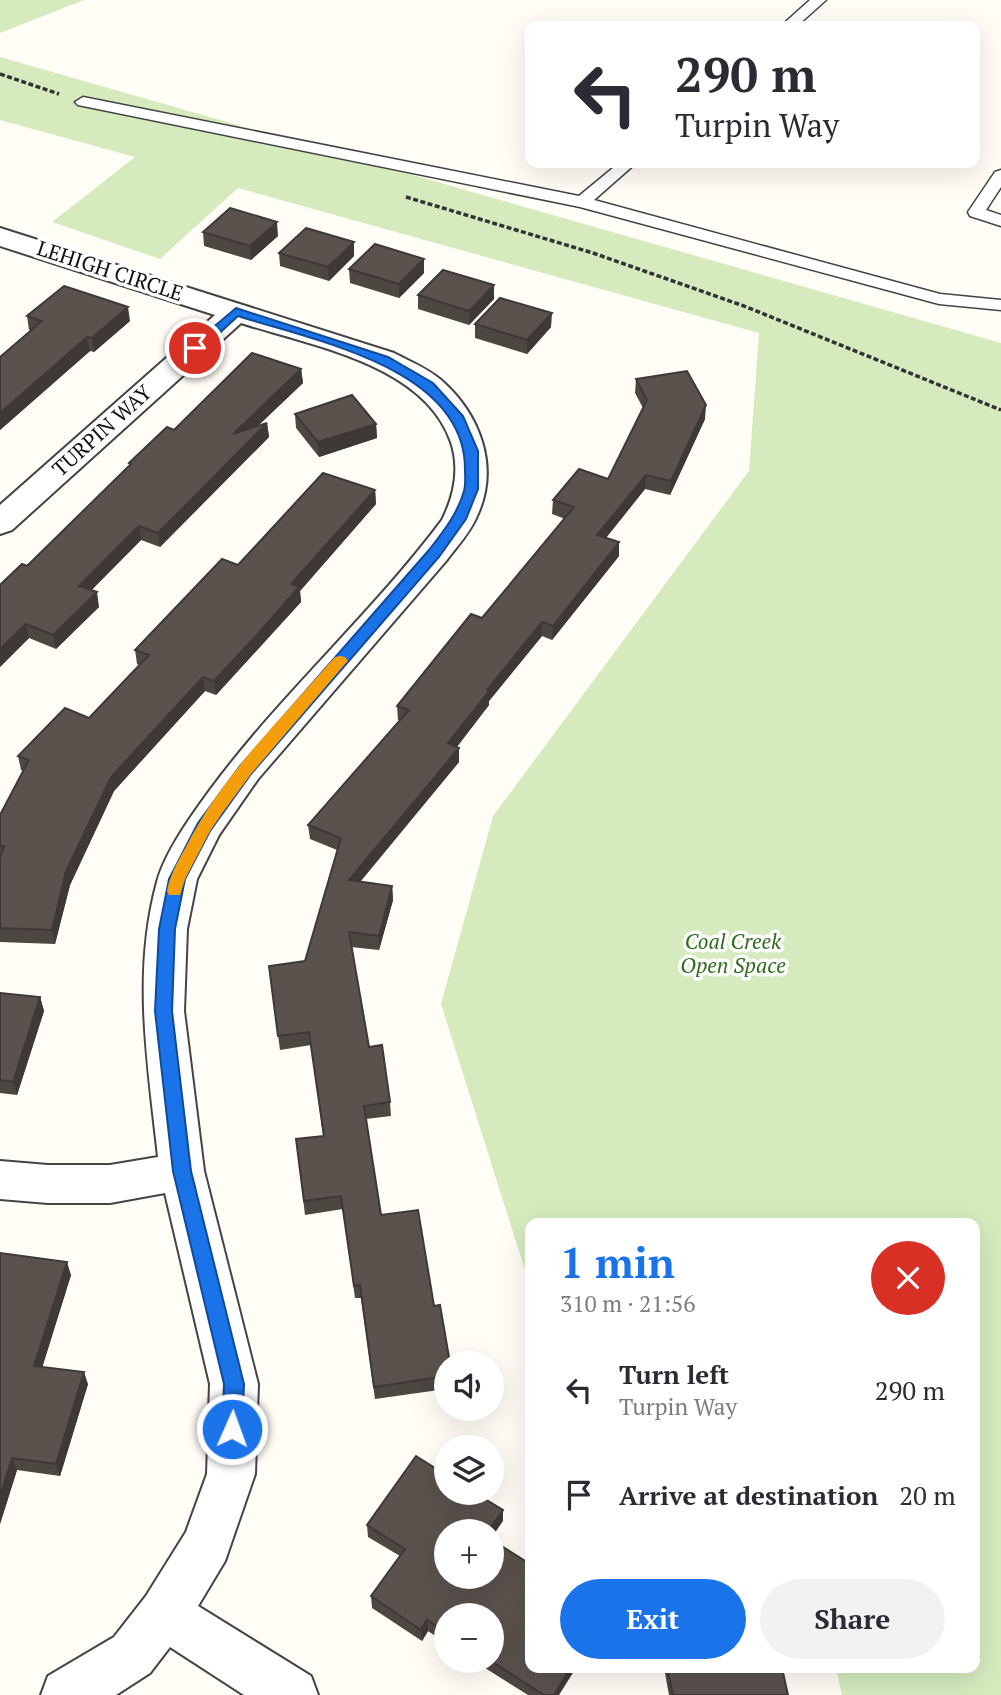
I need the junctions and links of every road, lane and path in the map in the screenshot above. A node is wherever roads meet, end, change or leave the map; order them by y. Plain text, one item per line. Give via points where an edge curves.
1 (819, 0) edge
2 (794, 21) edge
3 (83, 102) dead end
4 (622, 168) edge
5 (1001, 175) edge
6 (406, 197) dead end
7 (582, 202) junction
8 (1001, 221) edge
9 (0, 237) edge
10 (1001, 305) edge
11 (236, 312) junction
12 (1001, 410) edge
13 (0, 523) edge
14 (182, 1171) junction
15 (0, 1180) edge
16 (164, 1614) junction
17 (66, 1695) edge
18 (292, 1695) edge

1 - 2 lane
3 - 7 lane
4 - 7 lane
5 - 8 lane via 976,212
6 - 12 path via 593,253 744,306
7 - 10 lane via 939,299
9 - 11 street, LEHIGH CIRCLE
11 - 13 street, TURPIN WAY
11 - 14 street, LEHIGH CIRCLE via 383,359 429,386 458,419 471,451 471,489 459,519 434,553 245,770 203,828 177,879 167,929 163,1011
14 - 15 street via 110,1184
14 - 16 street, LEHIGH CIRCLE via 234,1384 231,1474 207,1544
16 - 17 street, LEHIGH CIRCLE via 132,1654
16 - 18 street

